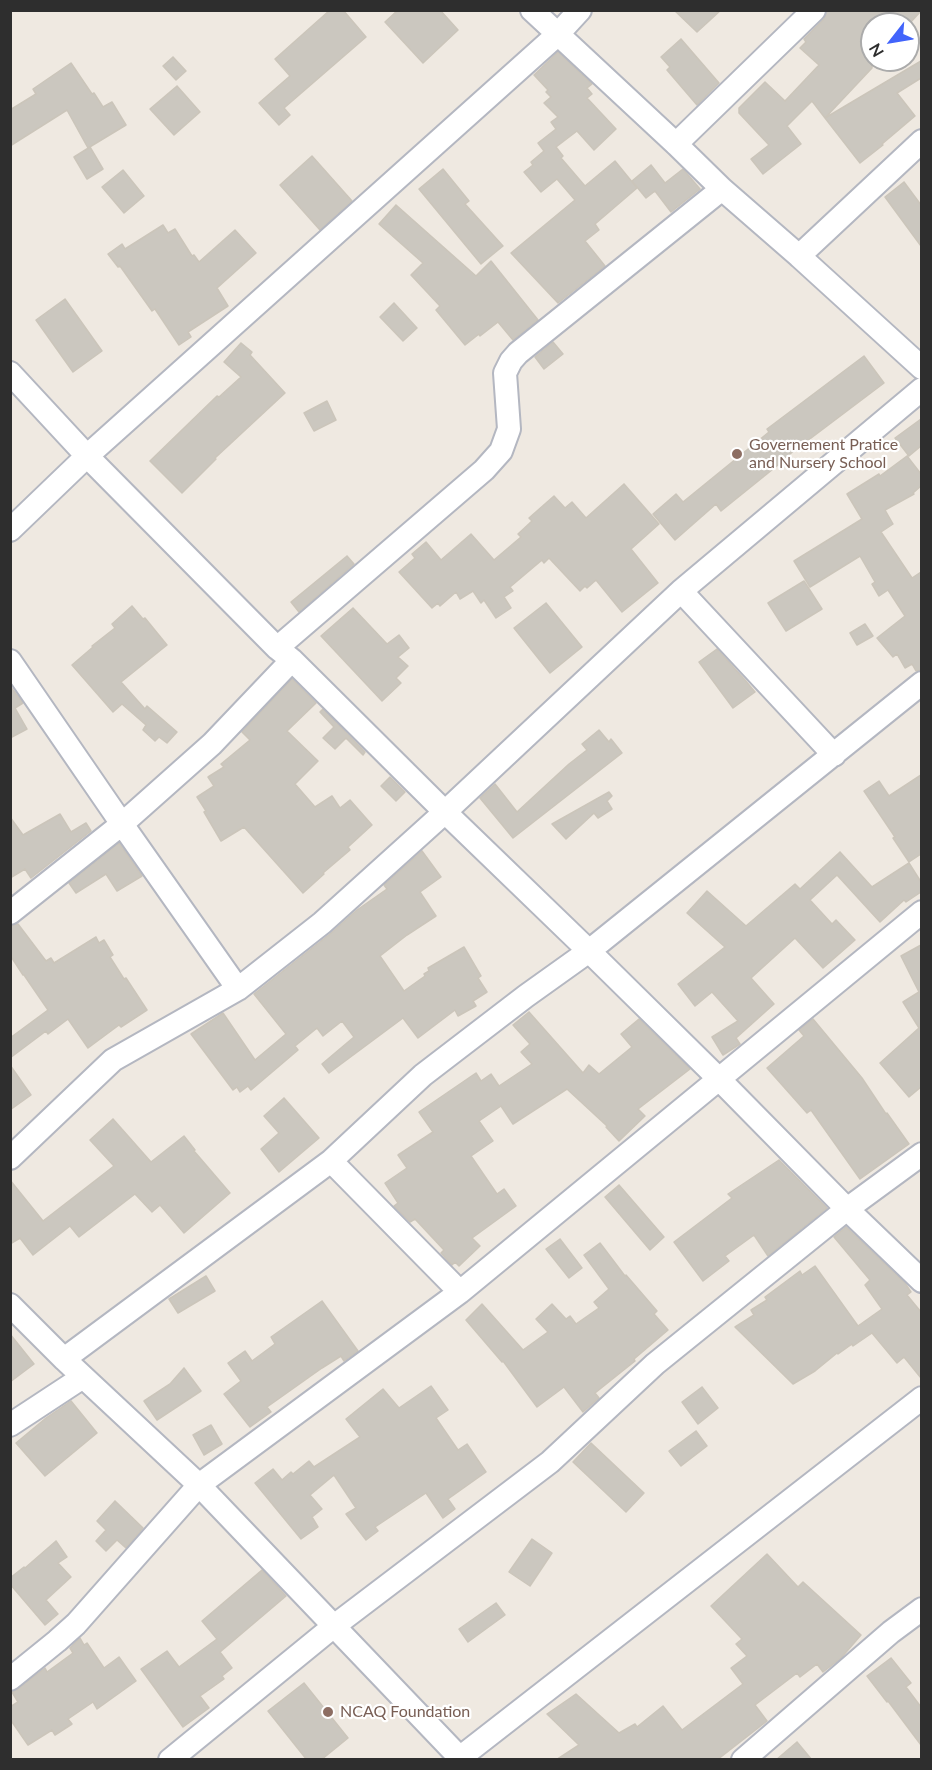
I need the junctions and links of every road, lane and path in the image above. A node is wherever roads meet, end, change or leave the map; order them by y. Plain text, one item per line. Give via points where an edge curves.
1 (532, 10) edge
2 (580, 10) edge
3 (814, 10) edge
4 (557, 35) junction
5 (921, 141) edge
6 (676, 144) junction
7 (722, 189) junction
8 (799, 256) junction
9 (921, 368) edge
10 (10, 373) edge
11 (921, 389) edge
12 (87, 456) junction
13 (10, 530) edge
14 (681, 591) junction
15 (284, 654) junction
16 (10, 661) edge
17 (921, 683) edge
18 (834, 755) junction
19 (445, 812) junction
20 (122, 824) junction
21 (921, 912) edge
22 (10, 913) edge
23 (590, 951) junction
24 (238, 989) junction
25 (719, 1079) junction
26 (921, 1154) edge
27 (10, 1158) edge
28 (331, 1161) junction
29 (847, 1209) junction
30 (921, 1281) edge
31 (460, 1292) junction
32 (10, 1305) edge
33 (64, 1359) junction
34 (84, 1377) junction
35 (921, 1398) edge
36 (10, 1425) edge
37 (199, 1485) junction
38 (921, 1609) edge
39 (334, 1626) junction
40 (10, 1679) edge
41 (459, 1759) edge
42 (170, 1760) edge
43 (743, 1760) edge

1 - 4 street
2 - 4 street
3 - 6 street
4 - 6 street
4 - 12 street
5 - 8 street
6 - 7 street
7 - 8 street
7 - 15 street via 518,353 505,373 509,429 501,451
8 - 9 street
10 - 12 street
11 - 14 street
12 - 13 street
12 - 15 street
14 - 18 street
14 - 19 street
15 - 19 street
15 - 20 street via 212,744
16 - 20 street
17 - 18 street
18 - 23 street
19 - 23 street
19 - 24 street via 322,923
20 - 22 street
20 - 24 street
21 - 25 street
23 - 25 street
23 - 28 street via 423,1075
24 - 27 street via 113,1060
25 - 29 street
25 - 31 street
26 - 29 street
28 - 31 street
28 - 33 street
29 - 30 street
29 - 39 street via 655,1364 550,1462
31 - 37 street
32 - 33 street
33 - 34 street
34 - 36 street
34 - 37 street
35 - 41 street
37 - 39 street
37 - 40 street via 76,1624
38 - 43 street
39 - 41 street
39 - 42 street

